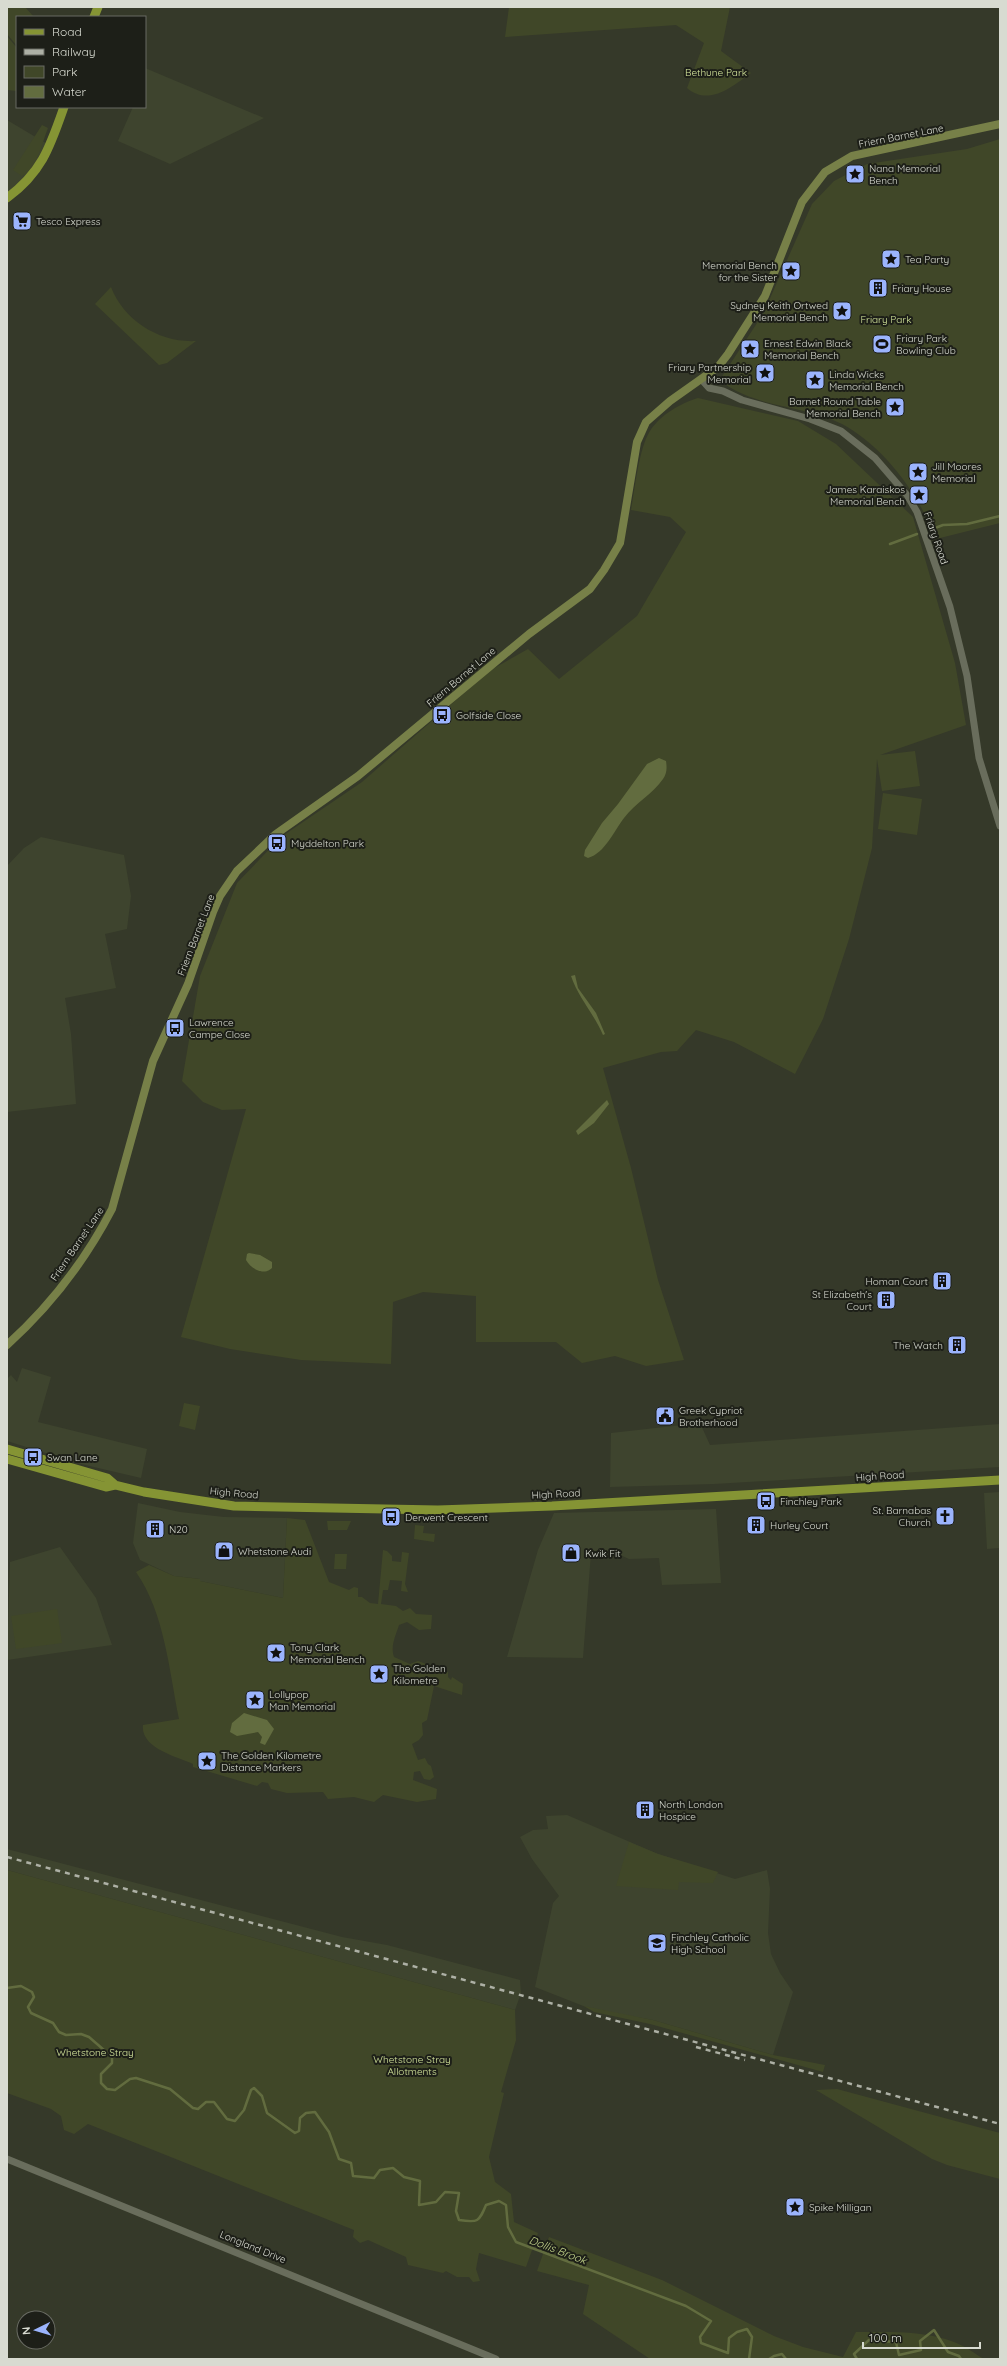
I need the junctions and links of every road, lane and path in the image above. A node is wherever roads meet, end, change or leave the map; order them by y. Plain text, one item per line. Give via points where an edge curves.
1 (64, 108) edge
2 (1000, 124) edge
3 (7, 198) edge
4 (701, 379) junction
5 (1000, 826) edge
6 (7, 1345) edge
7 (7, 1450) edge
8 (7, 1459) edge
9 (1000, 1480) edge
10 (115, 1485) junction
11 (7, 2158) edge
12 (494, 2358) edge

1 - 3 main road via 41,165 24,186
2 - 4 main road, Friern Barnet Lane via 852,156 825,172 802,202 765,296 749,323 718,366
4 - 5 street, Friary Road via 709,388 841,431 875,458 907,495 917,512 950,608 967,676 979,758
4 - 6 main road, Friern Barnet Lane via 646,422 637,442 620,543 590,589 528,634 358,776 276,834 237,872 220,896 188,984 153,1061 112,1209 65,1282 27,1327
7 - 10 main road, High Road via 107,1478
8 - 10 main road, High Road via 106,1488
9 - 10 main road, High Road via 552,1506 438,1510 246,1507 144,1492
11 - 12 street, Longland Drive

